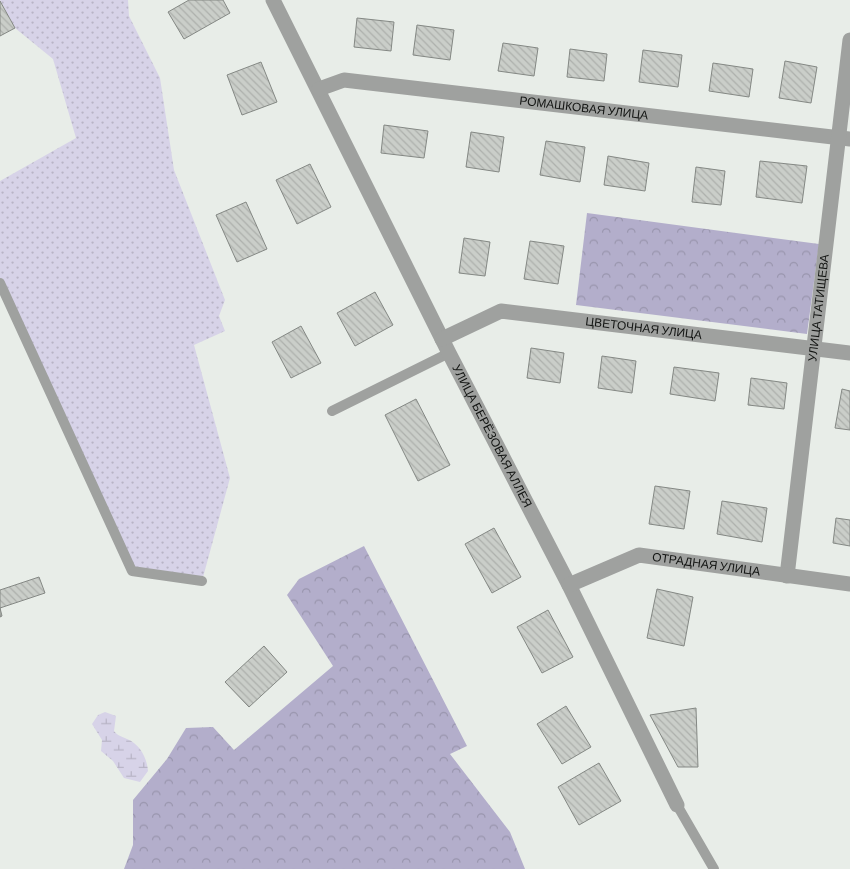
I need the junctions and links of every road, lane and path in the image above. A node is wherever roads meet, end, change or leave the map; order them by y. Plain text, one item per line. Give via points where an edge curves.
1 (273, 0) edge
2 (850, 40) edge
3 (319, 89) junction
4 (844, 138) edge
5 (0, 283) edge
6 (446, 346) junction
7 (813, 348) junction
8 (850, 353) edge
9 (332, 411) dead end
10 (787, 576) junction
11 (202, 581) dead end
12 (850, 584) edge
13 (569, 585) junction
14 (677, 805) joint
15 (714, 869) edge

1 - 3 street, УЛИЦА БЕРЁЗОВАЯ АЛЛЕЯ
2 - 4 street, УЛИЦА ТАТИЩЕВА
3 - 4 street, РОМАШКОВАЯ УЛИЦА via 344,80
3 - 6 street, УЛИЦА БЕРЁЗОВАЯ АЛЛЕЯ
4 - 7 street, УЛИЦА ТАТИЩЕВА
5 - 11 lane via 132,571
6 - 7 street, ЦВЕТОЧНАЯ УЛИЦА via 501,311
6 - 9 lane, ЦВЕТОЧНАЯ УЛИЦА
6 - 13 street, УЛИЦА БЕРЁЗОВАЯ АЛЛЕЯ
7 - 8 street, ЦВЕТОЧНАЯ УЛИЦА
7 - 10 street, УЛИЦА ТАТИЩЕВА
10 - 12 street, ОТРАДНАЯ УЛИЦА
10 - 13 street, ОТРАДНАЯ УЛИЦА via 638,554
13 - 14 street, УЛИЦА БЕРЁЗОВАЯ АЛЛЕЯ
14 - 15 lane, УЛИЦА БЕРЁЗОВАЯ АЛЛЕЯ

